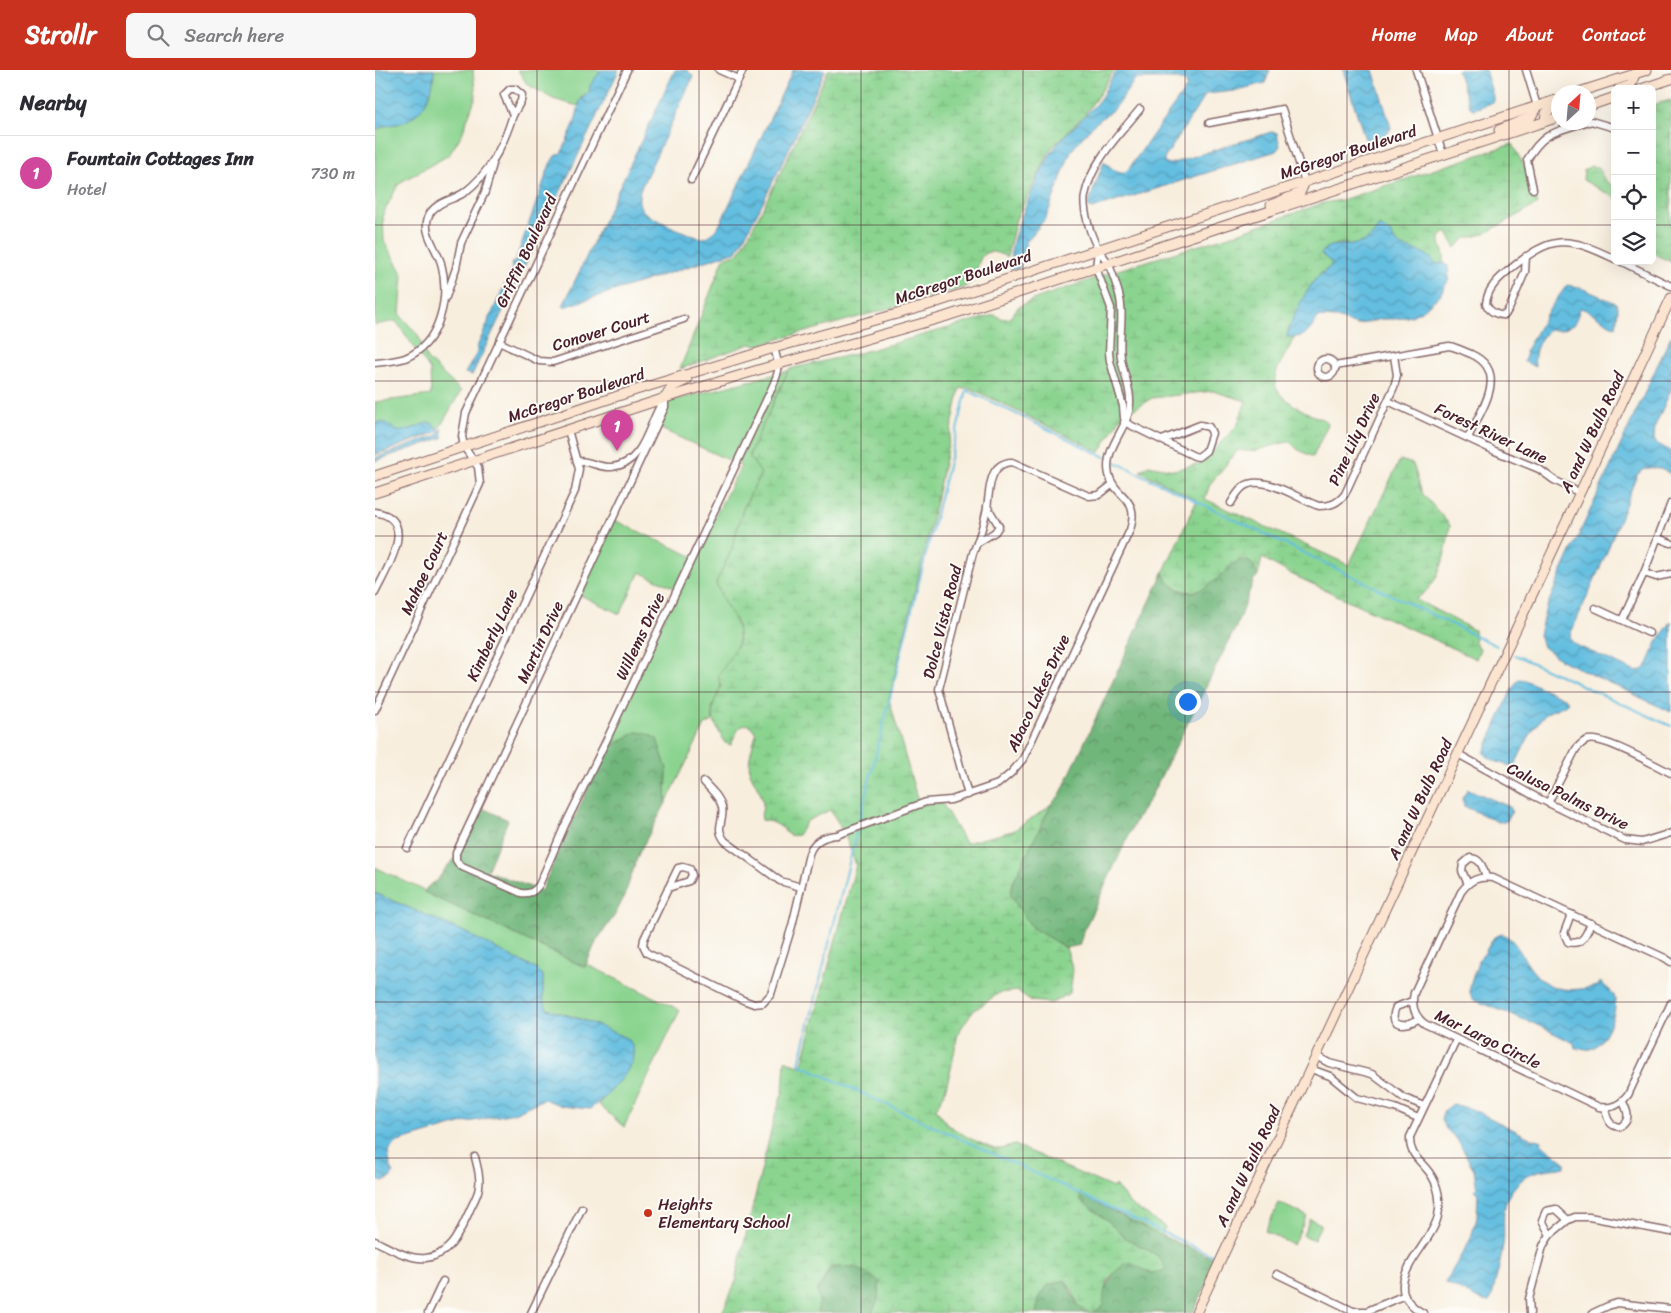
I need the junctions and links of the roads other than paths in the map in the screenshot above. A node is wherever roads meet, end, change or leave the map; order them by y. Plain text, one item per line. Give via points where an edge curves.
1 (627, 70) edge
2 (719, 70) edge
3 (743, 70) edge
4 (1416, 70) edge
5 (1526, 70) edge
6 (1647, 70) edge
7 (1635, 74) junction
8 (1671, 79) edge
9 (739, 80) junction
10 (1603, 85) junction
11 (1629, 85) edge
12 (1653, 85) edge
13 (1596, 87) edge
14 (1596, 91) edge
15 (1611, 94) edge
16 (1611, 99) edge
17 (1551, 102) edge
18 (1602, 102) junction
19 (1596, 104) edge
20 (1537, 106) junction
21 (1140, 109) dead end
22 (1551, 110) edge
23 (513, 115) dead end
24 (1551, 119) edge
25 (1545, 121) junction
26 (1596, 122) edge
27 (1209, 123) dead end
28 (1611, 127) edge
29 (1563, 130) edge
30 (1548, 135) junction
31 (1439, 138) junction
32 (1485, 140) junction
33 (1443, 154) junction
34 (496, 158) junction
35 (691, 180) dead end
36 (1305, 182) junction
37 (1533, 188) dead end
38 (1259, 215) junction
39 (1098, 250) junction
40 (1526, 256) junction
41 (1611, 257) edge
42 (1109, 264) junction
43 (1628, 265) edge
44 (1096, 268) junction
45 (1671, 286) edge
46 (1671, 298) edge
47 (445, 300) junction
48 (684, 319) dead end
49 (499, 342) junction
50 (774, 348) junction
51 (1395, 356) junction
52 (731, 361) junction
53 (375, 363) edge
54 (779, 364) junction
55 (1335, 366) dead end
56 (665, 398) junction
57 (1388, 401) junction
58 (1124, 422) junction
59 (568, 430) junction
60 (1468, 438) junction
61 (1162, 440) junction
62 (464, 447) junction
63 (474, 461) junction
64 (578, 461) junction
65 (375, 476) edge
66 (1113, 484) junction
67 (1580, 493) junction
68 (375, 494) edge
69 (1231, 503) dead end
70 (1671, 503) edge
71 (987, 504) junction
72 (375, 512) edge
73 (1658, 538) junction
74 (978, 543) junction
75 (1671, 543) edge
76 (1645, 574) junction
77 (1671, 574) edge
78 (375, 593) edge
79 (1595, 608) dead end
80 (1622, 620) junction
81 (1649, 633) dead end
82 (375, 710) edge
83 (1458, 754) junction
84 (1671, 773) edge
85 (704, 782) dead end
86 (968, 795) junction
87 (1549, 803) junction
88 (1671, 833) edge
89 (407, 848) dead end
90 (1486, 877) junction
91 (490, 879) joint
92 (1468, 884) junction
93 (801, 887) junction
94 (669, 888) dead end
95 (1571, 914) junction
96 (1591, 923) junction
97 (1671, 962) edge
98 (1412, 1001) junction
99 (1671, 1003) edge
100 (1418, 1019) junction
101 (1456, 1040) junction
102 (1316, 1056) junction
103 (1311, 1069) junction
104 (1623, 1102) junction
105 (1424, 1106) junction
106 (1605, 1108) junction
107 (1418, 1118) junction
108 (475, 1157) dead end
109 (582, 1208) dead end
110 (1568, 1220) junction
111 (1671, 1232) edge
112 (1550, 1235) junction
113 (375, 1241) edge
114 (1277, 1274) dead end
115 (443, 1281) dead end
116 (1405, 1295) junction
117 (1671, 1309) edge
118 (428, 1313) edge
119 (531, 1313) edge
120 (1196, 1313) edge
121 (1423, 1313) edge
122 (1531, 1313) edge
123 (1593, 1313) edge

1 - 49 street, Griffin Boulevard
2 - 9 street
3 - 9 street
4 - 31 street
5 - 20 street
6 - 7 main road
7 - 10 main road
7 - 11 main road
8 - 12 main road
9 - 35 street
10 - 13 main road
10 - 14 main road
15 - 18 main road
16 - 18 main road
17 - 20 main road, McGregor Boulevard
18 - 19 main road
20 - 31 main road, McGregor Boulevard
20 - 32 main road via 1531,117 1494,132
21 - 39 street via 1097,164 1087,188 1085,212
22 - 25 main road via 1546,113
23 - 34 street
24 - 25 main road, McGregor Boulevard
25 - 30 street
25 - 32 main road, McGregor Boulevard
26 - 28 street
27 - 36 street via 1282,109
29 - 30 street
30 - 37 street via 1536,145 1527,160
31 - 33 street
31 - 36 main road, McGregor Boulevard
32 - 33 main road, McGregor Boulevard
33 - 38 main road, McGregor Boulevard
34 - 47 street via 485,192 461,244
34 - 47 street via 465,192 436,206 427,220 428,235 441,266
36 - 38 main road via 1300,193 1271,205
36 - 39 main road, McGregor Boulevard
38 - 42 main road, McGregor Boulevard
39 - 42 street
39 - 44 street
39 - 50 main road, McGregor Boulevard via 922,307
40 - 40 street via 1497,279 1489,294 1486,304 1496,314 1505,315 1510,307 1525,272
40 - 41 street via 1542,246 1560,242 1582,244
42 - 44 main road, McGregor Boulevard
42 - 58 street via 1121,305 1121,360 1131,402
43 - 45 street
44 - 54 main road, McGregor Boulevard via 944,317
44 - 58 street via 1111,308 1109,353
46 - 67 main road, A and W Bulb Road
47 - 53 street via 432,335 423,347 405,358
48 - 49 street, Conover Court via 553,362 539,361
49 - 62 street, Griffin Boulevard via 466,413 462,436
50 - 52 main road, McGregor Boulevard
50 - 54 street
51 - 55 street
51 - 57 street, Pine Lily Drive via 1396,381
51 - 60 street via 1449,346 1474,355 1485,363 1491,375 1490,389
52 - 56 main road via 723,368 676,385
52 - 62 main road, McGregor Boulevard
54 - 56 main road, McGregor Boulevard
54 - 91 street, Willems Drive via 770,392 539,885 529,894
56 - 59 main road, McGregor Boulevard
56 - 64 street via 638,452 629,462 605,467
56 - 91 street, Martin Drive via 665,407 458,848 456,860 460,866
57 - 60 street, Forest River Lane
57 - 69 street, Pine Lily Drive via 1345,494 1334,504 1312,504 1262,482 1242,488
58 - 61 street
58 - 66 street via 1109,455 1108,469
59 - 63 main road, McGregor Boulevard
59 - 64 street, Kimberly Lane
60 - 67 street, Forest River Lane via 1539,469
61 - 61 street via 1198,457 1206,451 1212,433 1209,427 1200,425
62 - 63 street, Mahoe Court
62 - 65 main road, McGregor Boulevard
63 - 68 main road, McGregor Boulevard
63 - 82 street, Mahoe Court via 478,466 480,484
64 - 89 street, Kimberly Lane via 579,476 573,497
66 - 71 street, Dolce Vista Road via 1099,495 1089,496 1018,464 1004,462 991,477
66 - 86 street, Abaco Lakes Drive via 1131,505 1130,530 1023,759 998,784
67 - 83 main road, A and W Bulb Road
70 - 73 street
71 - 74 street, Dolce Vista Road
71 - 74 street via 999,526
72 - 78 street via 388,516 398,533 396,548
73 - 75 street
73 - 76 street
74 - 86 street, Dolce Vista Road via 939,689
76 - 77 street via 1656,577
76 - 80 street
79 - 80 street
80 - 81 street
83 - 87 street, Calusa Palms Drive
83 - 102 main road, A and W Bulb Road
84 - 87 street via 1605,741 1589,739 1576,749
85 - 93 street via 722,804 719,828 725,841 780,881
86 - 93 street, Abaco Lakes Drive via 926,802 823,838 814,844 809,854
87 - 88 street, Calusa Palms Drive via 1625,840 1642,842
90 - 92 street
90 - 92 street via 1480,862 1470,858 1463,864 1462,871
90 - 95 street
92 - 98 street via 1457,900
93 - 94 street, Abaco Lakes Drive via 773,988 766,1001 759,1005 647,953 644,939
95 - 96 street
95 - 96 street via 1564,933 1567,942 1580,942
96 - 97 street
98 - 100 street, Mar Largo Circle
98 - 100 street via 1396,1008 1395,1020 1406,1025
99 - 104 street
100 - 101 street, Mar Largo Circle
101 - 105 street
101 - 106 street, Mar Largo Circle
102 - 103 main road, A and W Bulb Road
102 - 105 street via 1329,1063 1372,1074 1405,1098
103 - 107 street via 1330,1076 1357,1098
103 - 120 main road, A and W Bulb Road
104 - 106 street
104 - 106 street via 1628,1117 1626,1124 1620,1127 1609,1122
105 - 107 street
107 - 116 street via 1410,1138 1411,1151 1435,1183 1439,1209 1433,1230 1405,1272
108 - 113 street via 478,1193 458,1235 445,1251 433,1257 412,1257
109 - 119 street
110 - 111 street via 1589,1217
110 - 112 street
110 - 112 street via 1556,1209 1546,1211 1542,1220
112 - 122 street via 1543,1246 1531,1292
114 - 116 street via 1353,1311 1367,1311
115 - 118 street
116 - 121 street
117 - 123 street via 1617,1303

